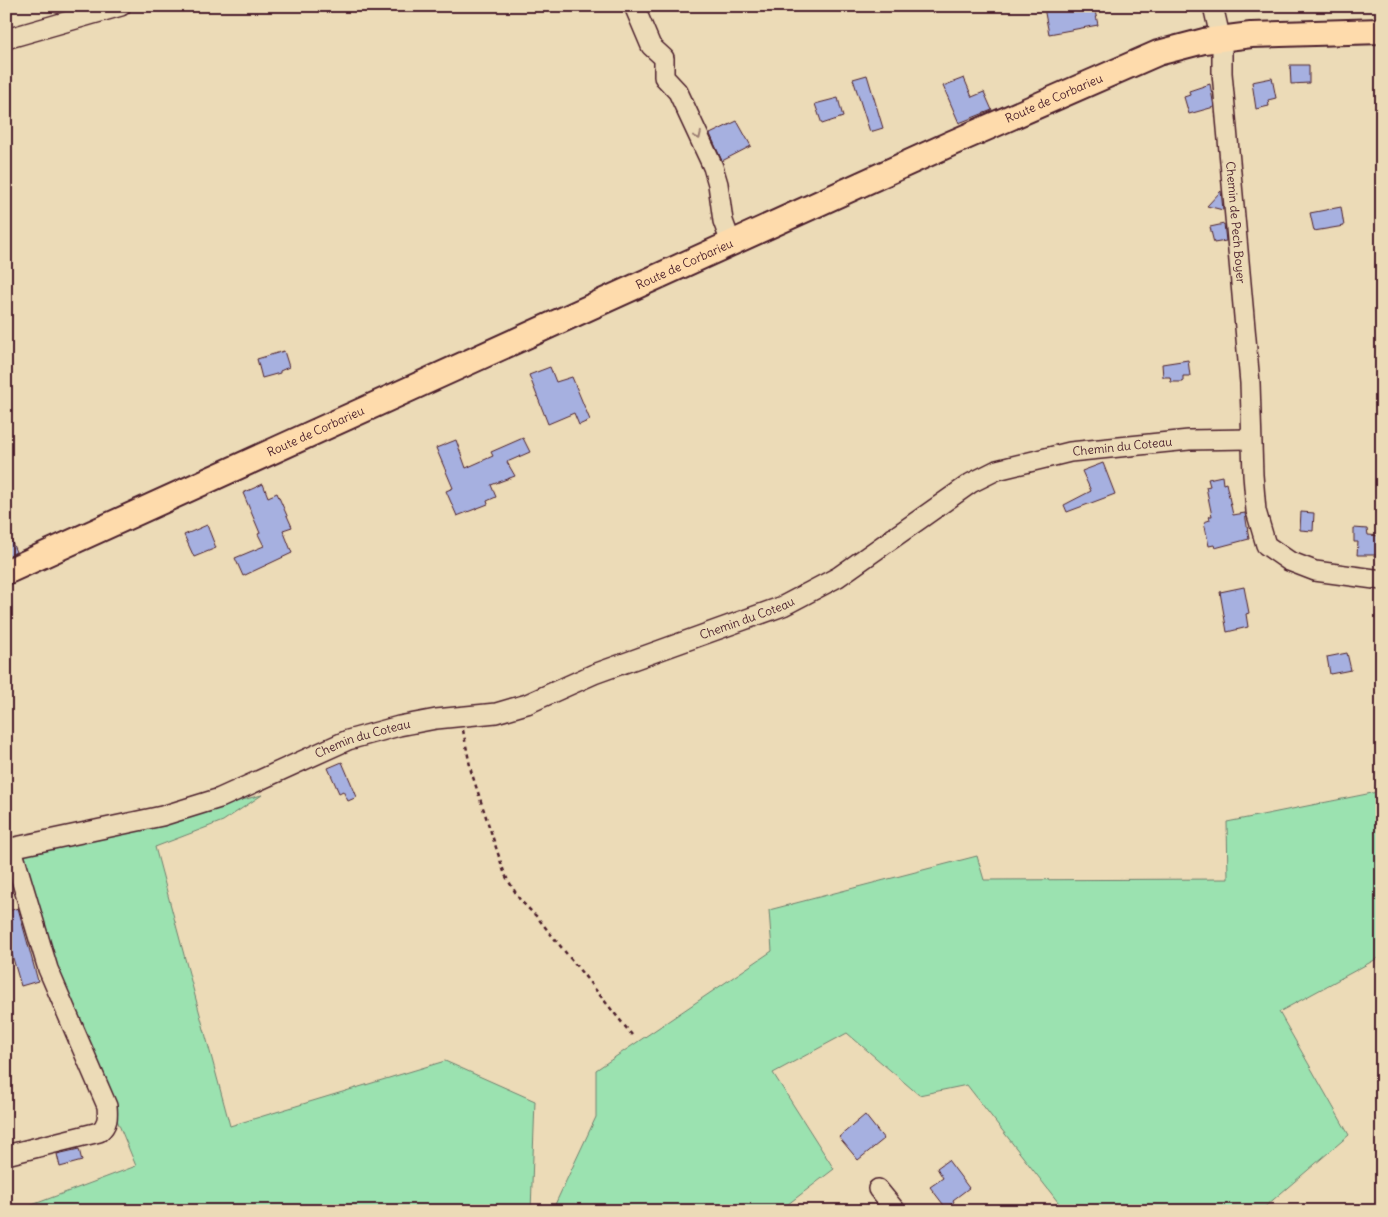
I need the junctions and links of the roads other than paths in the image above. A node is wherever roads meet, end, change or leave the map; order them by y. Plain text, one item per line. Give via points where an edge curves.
1 (121, 6) edge
2 (634, 6) edge
3 (1213, 6) edge
4 (1382, 31) edge
5 (1220, 38) junction
6 (6, 39) edge
7 (730, 200) dead end
8 (737, 241) junction
9 (1250, 439) junction
10 (6, 572) edge
11 (1382, 580) edge
12 (9, 849) edge
13 (6, 1155) edge
14 (878, 1189) dead end
15 (896, 1211) edge

1 - 6 street
2 -> 8 street via 651,46 664,58 664,77 678,92 713,167 723,221
3 - 5 street, Chemin de Pech Boyer
4 - 5 main road, Route de Corbarieu
5 - 8 main road, Route de Corbarieu via 1158,54 1117,70
5 - 9 street, Chemin de Pech Boyer via 1250,383
7 - 8 street
8 - 10 main road, Route de Corbarieu
9 - 11 street via 1256,511 1266,545 1289,561 1315,571
9 - 12 street, Chemin du Coteau via 1189,440 1070,452 997,470 971,483 838,577 783,606 594,674 527,704 496,713 399,726 348,740 220,798 162,816
12 - 13 street via 48,969 107,1106 108,1118 99,1132
14 - 15 street

